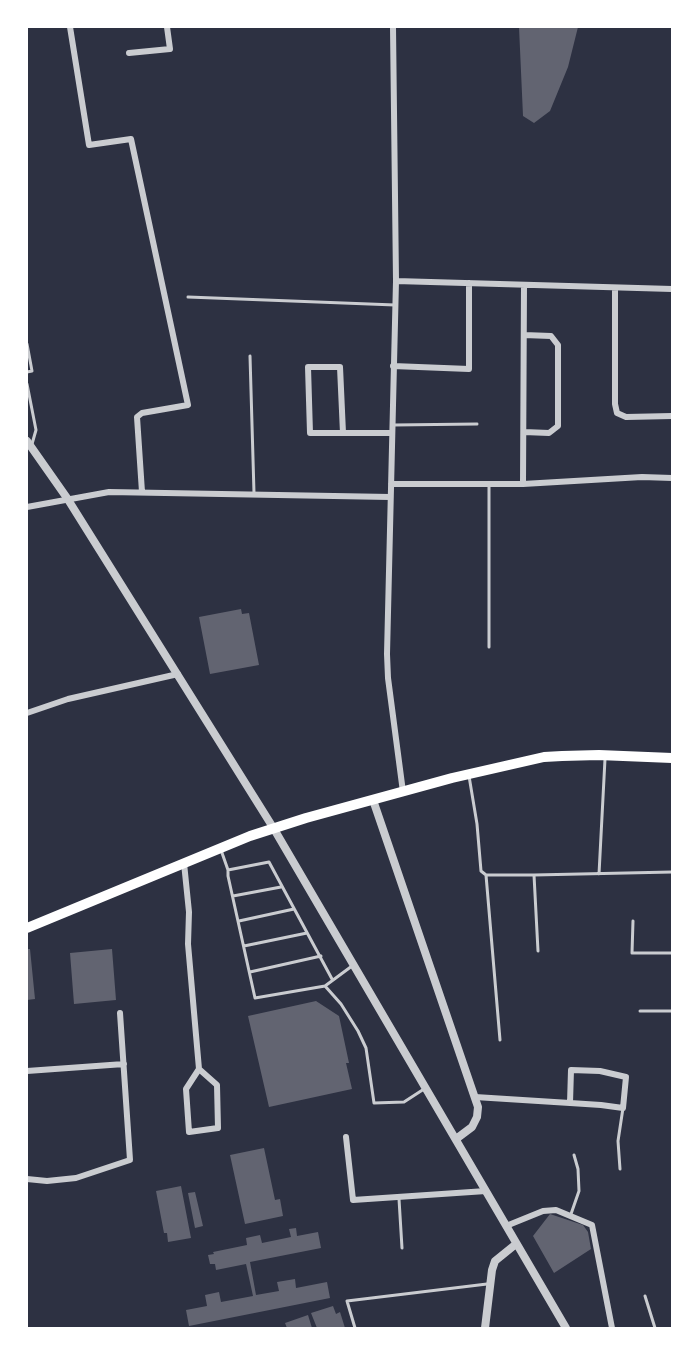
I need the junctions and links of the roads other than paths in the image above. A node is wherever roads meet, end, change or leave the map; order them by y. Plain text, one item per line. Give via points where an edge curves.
1 (70, 27) edge
2 (167, 27) edge
3 (393, 27) edge
4 (129, 53) dead end
5 (396, 281) junction
6 (469, 283) junction
7 (524, 285) junction
8 (615, 288) junction
9 (672, 289) edge
10 (188, 297) dead end
11 (395, 305) junction
12 (524, 335) junction
13 (27, 344) edge
14 (250, 356) dead end
15 (393, 366) junction
16 (27, 372) edge
17 (27, 384) edge
18 (672, 416) edge
19 (477, 424) dead end
20 (392, 425) junction
21 (524, 432) junction
22 (343, 433) junction
23 (392, 433) junction
24 (29, 443) edge
25 (672, 478) edge
26 (391, 484) junction
27 (489, 484) junction
28 (523, 484) junction
29 (142, 492) junction
30 (254, 493) junction
31 (390, 497) junction
32 (68, 498) junction
33 (27, 507) edge
34 (489, 647) dead end
35 (178, 674) junction
36 (27, 713) edge
37 (605, 755) junction
38 (672, 758) edge
39 (468, 774) junction
40 (403, 792) junction
41 (373, 800) junction
42 (274, 829) junction
43 (220, 848) junction
44 (184, 862) junction
45 (228, 870) junction
46 (672, 872) edge
47 (599, 874) junction
48 (486, 875) junction
49 (534, 875) junction
50 (282, 886) junction
51 (233, 896) junction
52 (294, 909) junction
53 (239, 921) junction
54 (633, 921) dead end
55 (27, 928) edge
56 (308, 933) junction
57 (244, 946) junction
58 (538, 951) dead end
59 (672, 953) edge
60 (321, 956) junction
61 (354, 964) junction
62 (250, 972) junction
63 (332, 979) junction
64 (325, 986) junction
65 (640, 1011) dead end
66 (672, 1011) edge
67 (120, 1013) dead end
68 (500, 1040) dead end
69 (124, 1064) junction
70 (199, 1069) junction
71 (27, 1071) edge
72 (426, 1088) junction
73 (475, 1096) junction
74 (570, 1103) junction
75 (623, 1108) junction
76 (346, 1137) dead end
77 (456, 1139) junction
78 (574, 1155) dead end
79 (620, 1169) dead end
80 (27, 1179) edge
81 (486, 1191) junction
82 (399, 1197) junction
83 (570, 1216) junction
84 (506, 1226) junction
85 (516, 1244) junction
86 (402, 1248) dead end
87 (491, 1283) junction
88 (645, 1296) dead end
89 (355, 1328) edge
90 (485, 1328) edge
91 (566, 1328) edge
92 (612, 1328) edge
93 (655, 1328) edge

1 - 29 street via 89,145 131,139 188,405 137,417
2 - 4 street via 170,49
3 - 5 street
5 - 6 street
5 - 11 street
6 - 7 street
6 - 15 street via 469,369
7 - 8 street
7 - 12 street
8 - 9 street
8 - 18 street via 617,413 626,417
10 - 11 lane
11 - 15 street
12 - 21 street
12 - 21 street via 551,336 558,345 558,426 549,433
13 - 16 lane via 32,371
14 - 30 lane
15 - 20 street
17 - 24 lane via 36,430
19 - 20 lane
20 - 23 street
21 - 28 street
22 - 22 street via 310,433 308,367 340,367
22 - 23 street
23 - 26 street
24 - 32 street
25 - 28 street
26 - 27 street
26 - 31 street
27 - 28 street
27 - 34 lane
29 - 30 street
29 - 32 street
30 - 31 street
31 - 40 street via 388,678
32 - 33 street
32 - 35 street
35 - 36 street via 68,699
35 - 42 street
37 - 38 main road
37 - 39 main road via 544,758
37 - 47 lane
39 - 40 main road
39 - 48 lane via 481,871
40 - 41 main road
41 - 42 main road
41 - 73 street
42 - 43 main road
42 - 61 street
43 - 44 main road
43 - 45 lane
44 - 55 main road
44 - 70 street
45 - 50 lane via 269,862
45 - 51 lane
46 - 47 lane
47 - 49 lane
48 - 49 lane
48 - 68 lane
49 - 58 lane
50 - 51 lane
50 - 52 lane
51 - 53 lane
52 - 53 lane
52 - 56 lane
53 - 57 lane
54 - 59 lane via 632,953
56 - 57 lane
56 - 60 lane
57 - 62 lane
60 - 62 lane
60 - 63 lane
61 - 63 lane
61 - 72 street
62 - 64 lane via 255,998
63 - 64 lane
64 - 72 lane via 341,1004 366,1048 374,1103 404,1102
65 - 66 lane
67 - 69 street
69 - 71 street
69 - 80 street via 130,1160 76,1178
70 - 70 street via 186,1089 189,1132 218,1128 217,1085
72 - 77 street
73 - 74 street
73 - 77 street via 477,1117 472,1127
74 - 75 street
74 - 75 street via 571,1070 600,1071 626,1077
75 - 79 lane via 618,1141
76 - 82 street via 353,1200
77 - 81 street
78 - 83 lane via 579,1191
81 - 82 street
81 - 84 street
82 - 86 lane
83 - 84 street via 556,1210 543,1211
83 - 92 street via 592,1225
84 - 85 street
85 - 87 street via 495,1261
85 - 91 street
87 - 89 lane via 347,1301
87 - 90 street
88 - 93 lane

